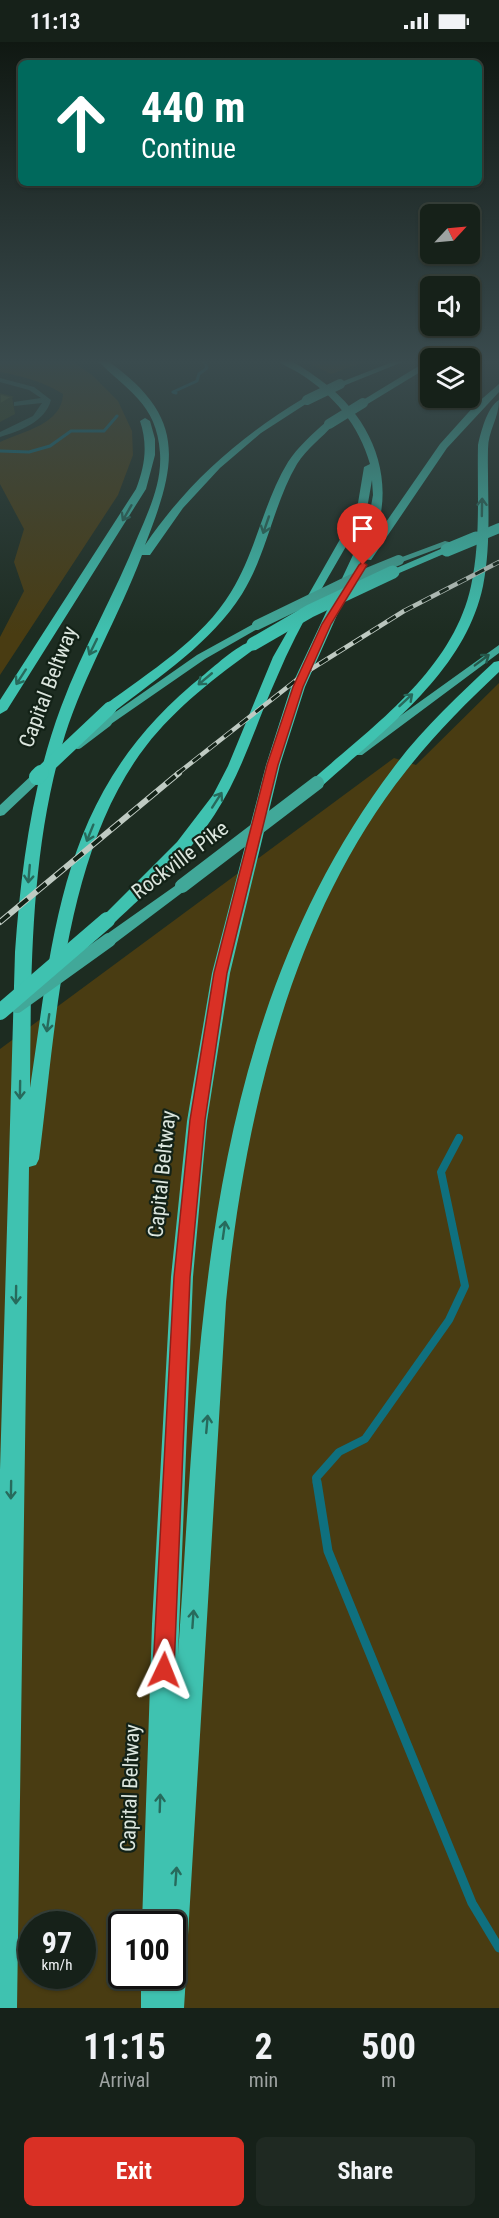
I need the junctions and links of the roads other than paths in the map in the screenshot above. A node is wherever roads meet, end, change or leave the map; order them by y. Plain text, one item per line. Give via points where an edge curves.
1 (150, 451) edge
2 (165, 451) edge
3 (232, 451) edge
4 (301, 451) edge
5 (368, 451) edge
6 (371, 451) edge
7 (438, 451) edge
8 (483, 451) edge
9 (499, 528) edge
10 (448, 546) junction
11 (120, 595) junction
12 (327, 624) junction
13 (499, 648) edge
14 (499, 665) edge
15 (0, 710) edge
16 (37, 777) junction
17 (317, 783) junction
18 (0, 812) edge
19 (0, 1012) edge
20 (0, 1018) edge
21 (18, 1237) junction
22 (157, 1911) edge
23 (174, 1911) edge
24 (157, 1989) edge
25 (169, 1989) edge
26 (1, 2008) edge
27 (156, 2008) edge
28 (168, 2008) edge

1 -> 15 highway via 150,466 126,517
2 - 11 highway, Capital Beltway via 161,492
3 - 11 highway, bridge via 202,477 169,518
4 -> 16 highway, bridge via 282,479 260,543 236,594 198,637 110,708
19 -> 5 highway, bridge via 154,876 193,834 220,795 271,675 363,503
6 - 12 highway, Capital Beltway via 378,503 373,523
7 - 12 highway
17 -> 8 highway via 416,691 455,642 477,589
9 - 10 highway, bridge
10 - 16 main road, bridge via 350,579 201,657 106,722
10 -> 21 highway, bridge via 310,611 253,644 207,677 140,744 110,787 89,833 70,891
11 -> 21 highway, Capital Beltway via 68,706 44,785 30,857 22,951
22 -> 12 highway, Capital Beltway via 165,1636 182,1277 197,1120 221,973 244,873 298,687
17 -> 13 main road, Rockville Pike
23 -> 14 highway via 221,1251 233,1169 266,1039 306,930 368,813 411,754 465,693
16 - 18 main road
17 - 20 main road, Rockville Pike, bridge
21 -> 26 highway, Capital Beltway
24 - 27 highway
25 - 28 highway

